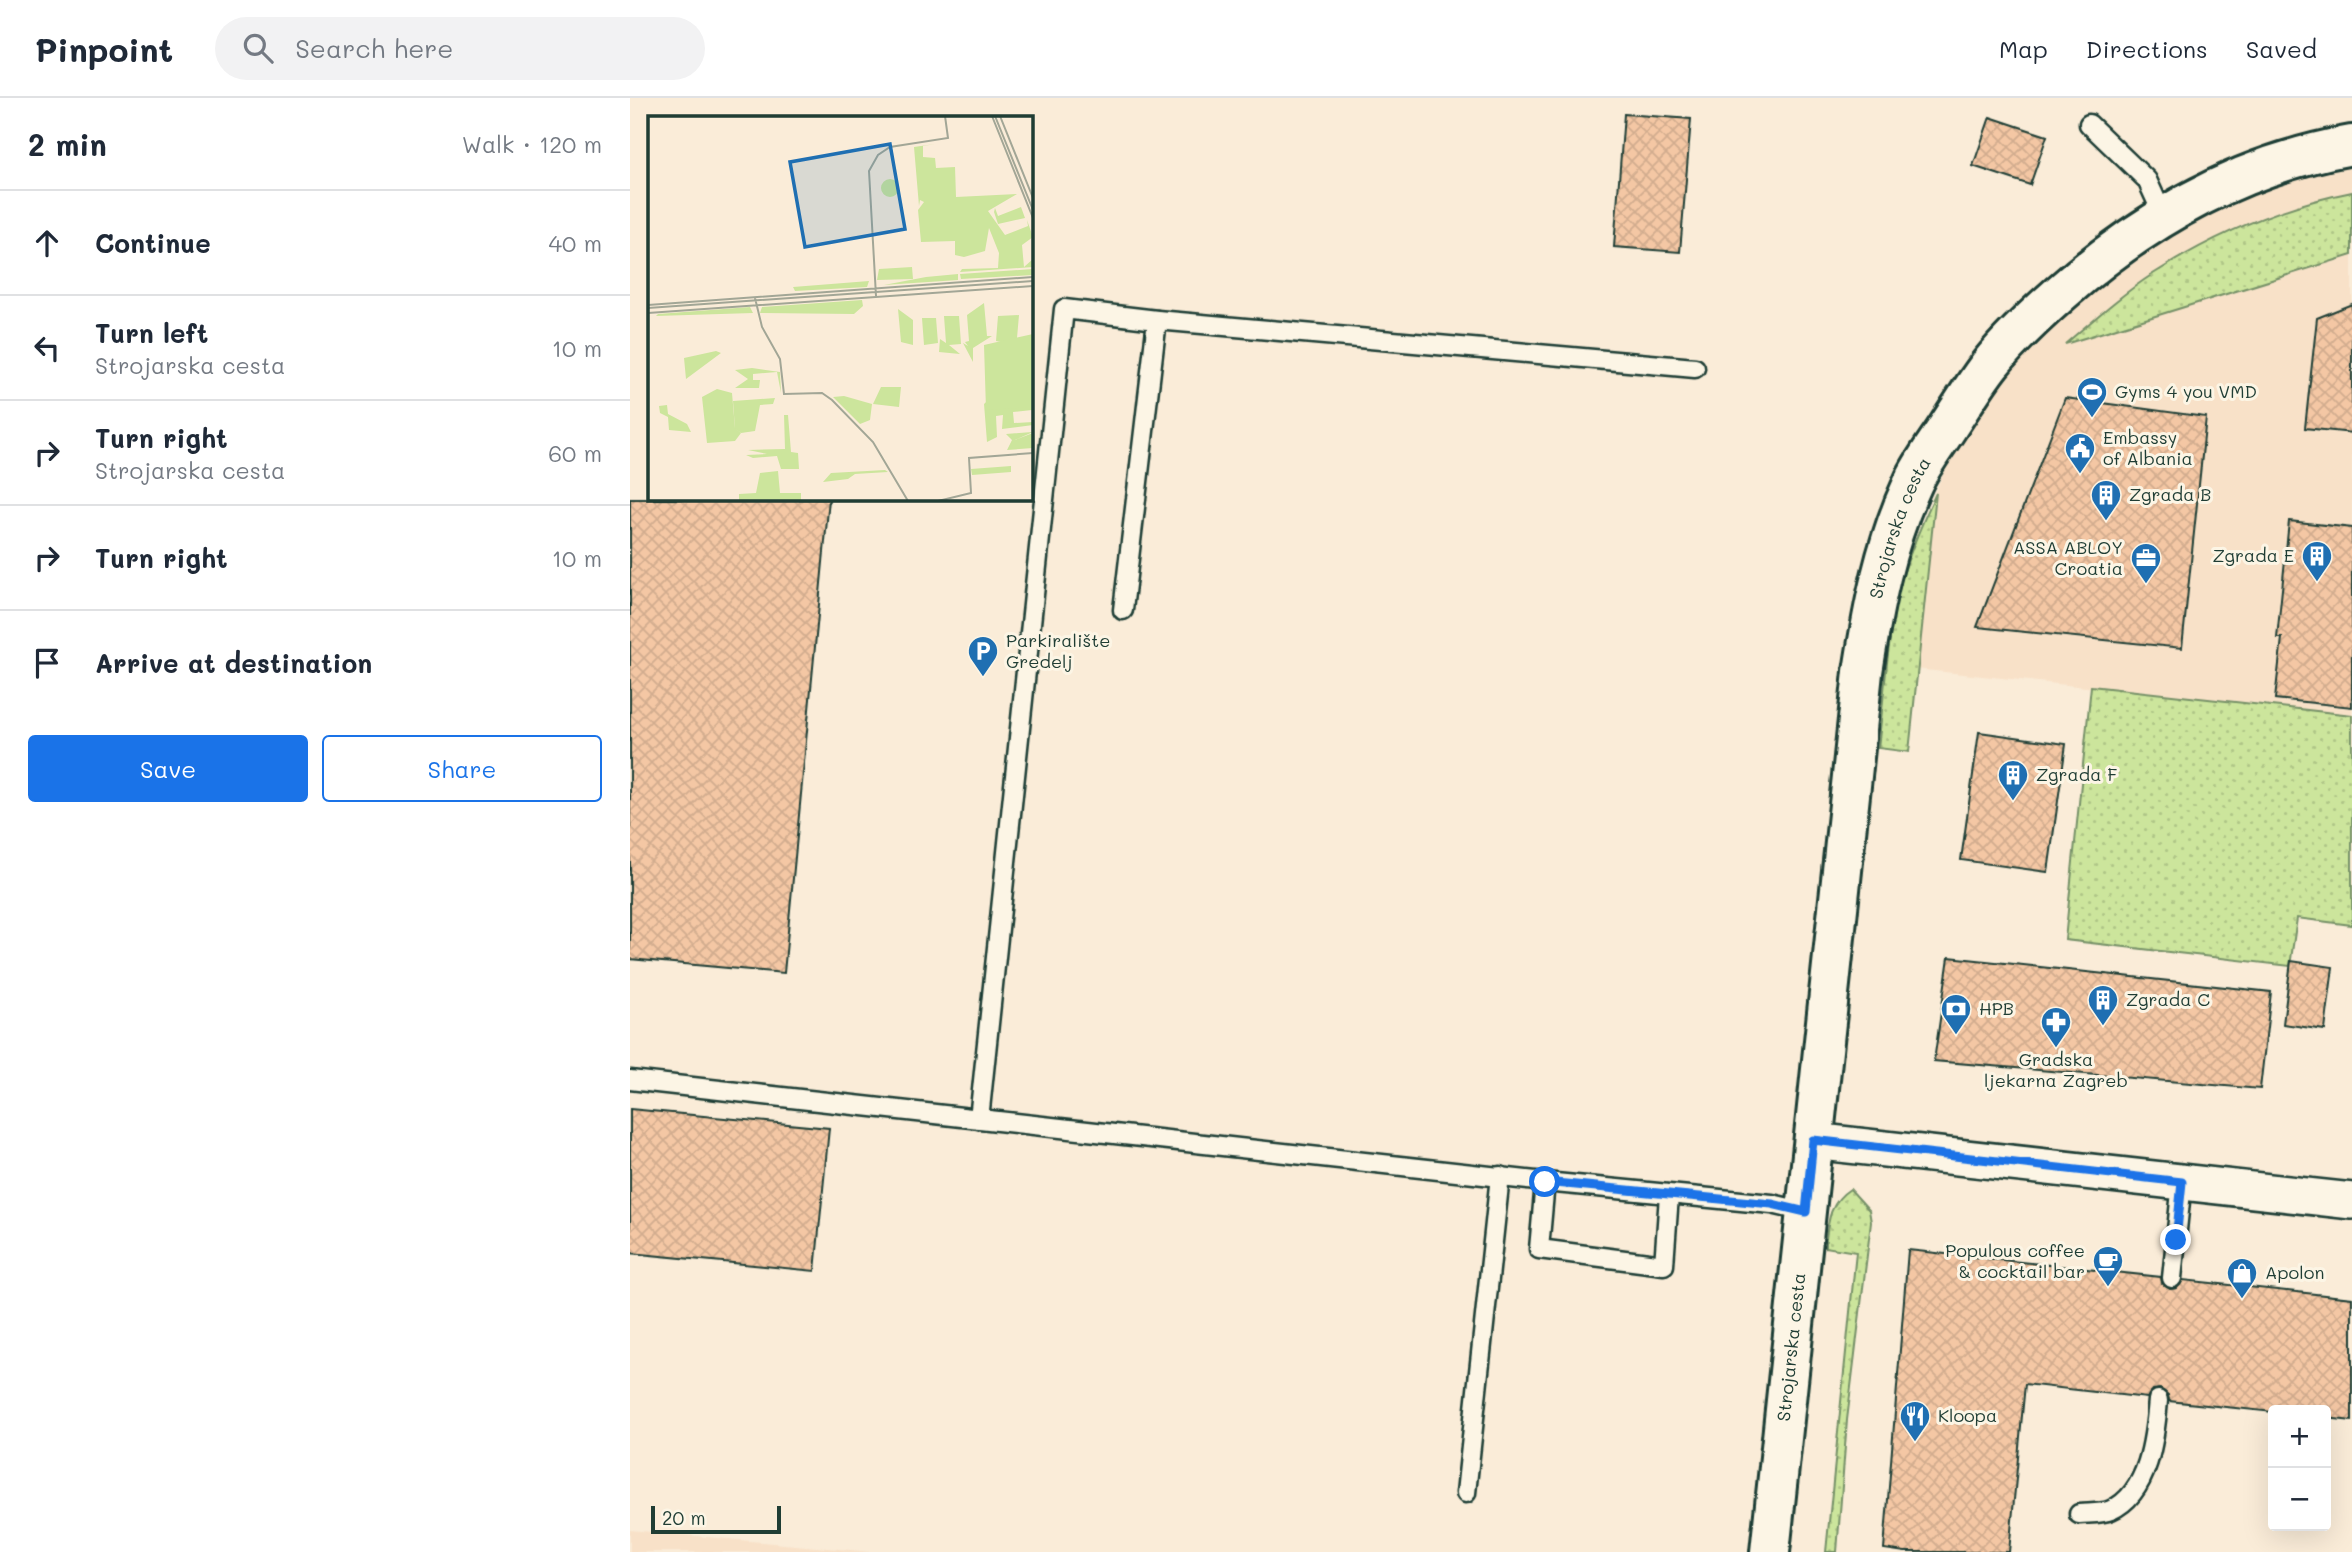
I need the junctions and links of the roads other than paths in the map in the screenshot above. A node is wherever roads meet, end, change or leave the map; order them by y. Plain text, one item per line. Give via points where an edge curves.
1 (2089, 124) dead end
2 (2352, 145) edge
3 (2163, 215) junction
4 (1157, 320) junction
5 (1695, 368) dead end
6 (1123, 610) dead end
7 (630, 1080) edge
8 (979, 1119) junction
9 (1813, 1140) junction
10 (1500, 1176) junction
11 (1545, 1182) junction
12 (2182, 1182) junction
13 (1669, 1195) junction
14 (2352, 1201) edge
15 (1806, 1212) junction
16 (2172, 1278) dead end
17 (2158, 1399) dead end
18 (1466, 1493) dead end
19 (2079, 1514) dead end
20 (1770, 1552) edge

1 - 3 lane via 2147,180
2 - 3 street, Strojarska cesta via 2287,160 2238,178
3 - 9 street, Strojarska cesta via 2078,278 2017,333 1991,363 1914,480 1899,516 1873,605 1863,672
4 - 5 lane
4 - 6 lane
4 - 8 lane via 1064,309
7 - 8 lane
8 - 10 lane
9 - 12 street
9 - 15 street, Strojarska cesta
10 - 11 lane
10 - 18 lane
11 - 13 lane
11 - 13 lane via 1539,1249 1664,1265
12 - 14 street
12 - 16 lane
13 - 15 lane via 1772,1204
15 - 20 street, Strojarska cesta
17 - 19 lane via 2146,1471 2132,1497 2110,1511

